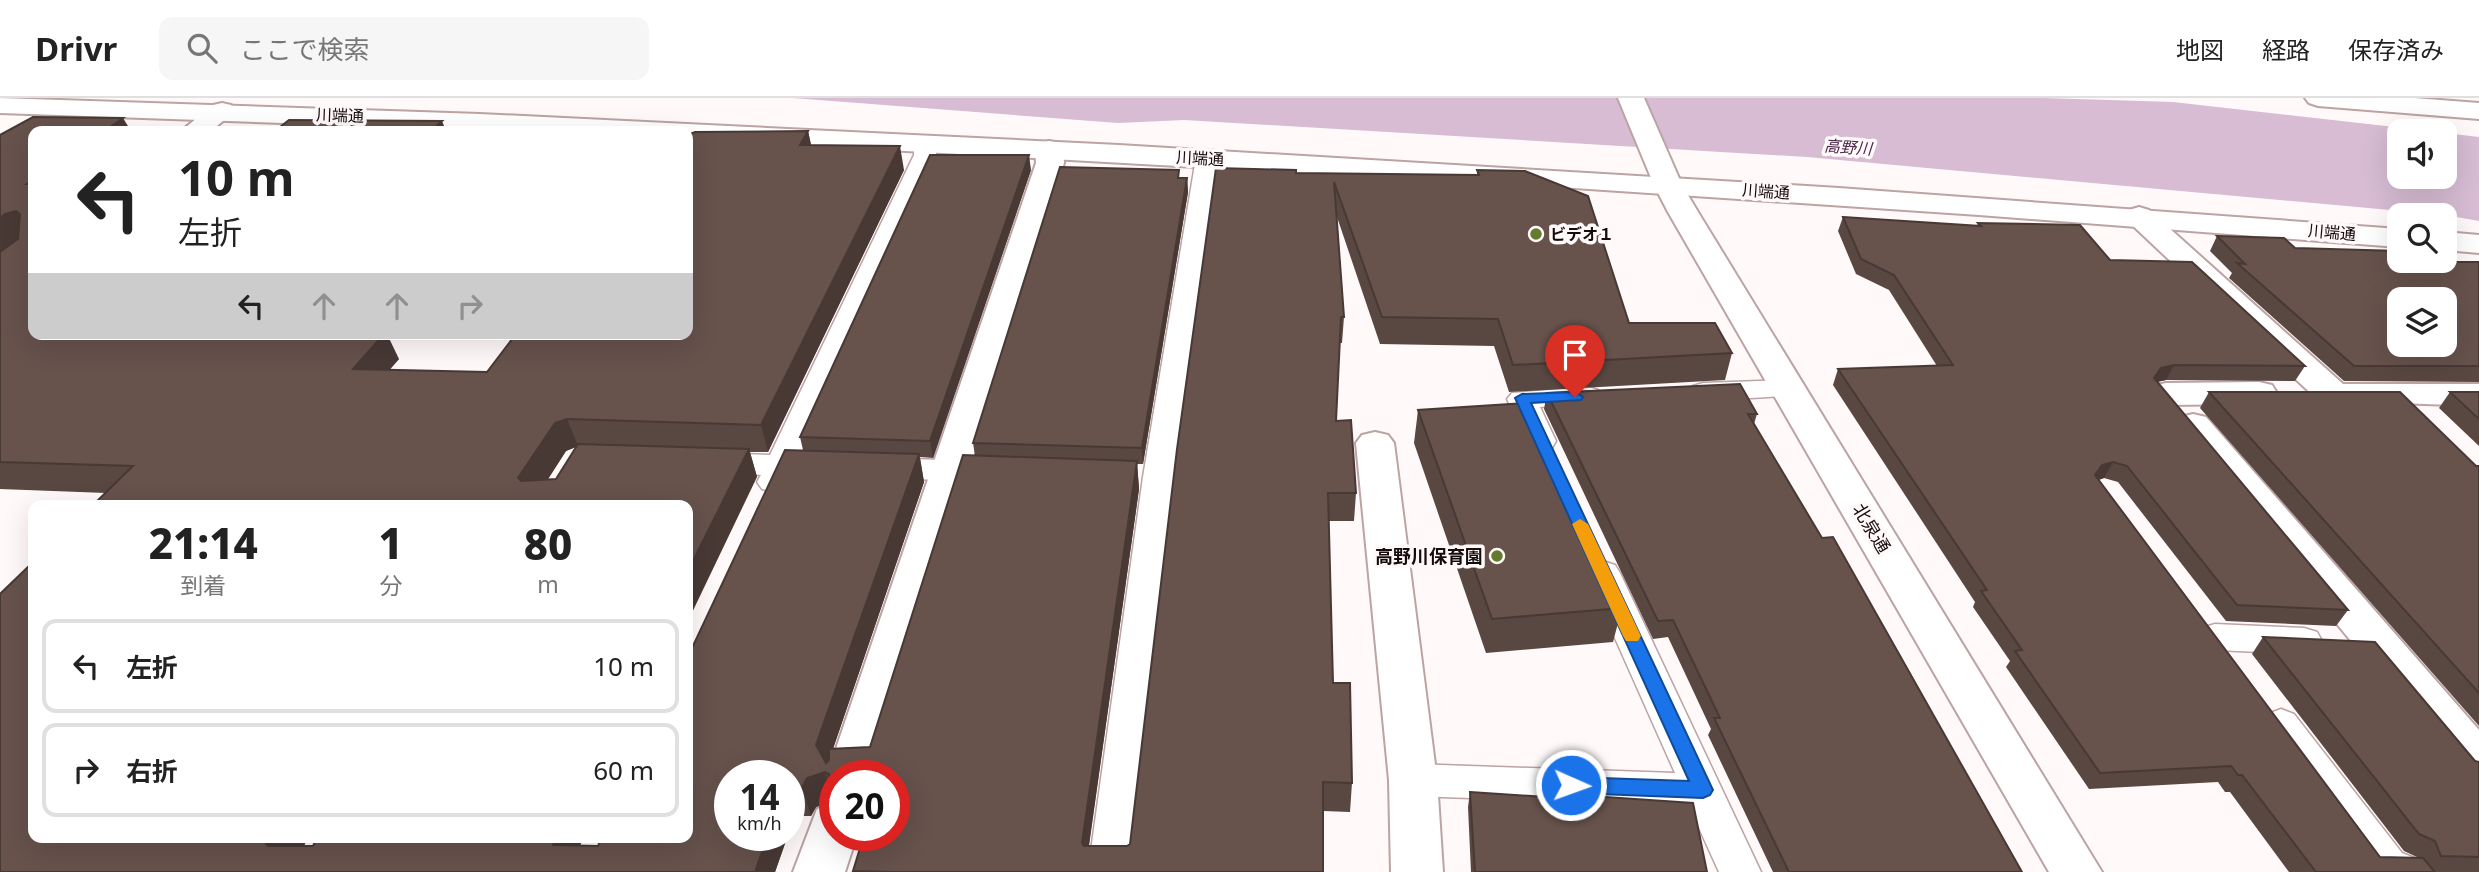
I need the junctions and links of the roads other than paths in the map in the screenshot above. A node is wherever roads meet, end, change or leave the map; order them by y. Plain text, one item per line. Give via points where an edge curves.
1 (1630, 98) edge
2 (2318, 98) edge
3 (0, 105) edge
4 (222, 111) junction
5 (2479, 111) edge
6 (382, 124) edge
7 (201, 126) edge
8 (502, 126) edge
9 (693, 134) edge
10 (925, 143) junction
11 (1049, 149) junction
12 (1207, 158) junction
13 (1662, 172) junction
14 (2139, 216) junction
15 (2387, 237) edge
16 (2457, 242) edge
17 (2479, 244) edge
18 (1789, 389) junction
19 (1669, 393) edge
20 (2332, 393) junction
21 (1615, 395) edge
22 (2479, 395) edge
23 (2401, 396) junction
24 (2430, 424) edge
25 (1376, 443) dead end
26 (687, 463) edge
27 (780, 466) junction
28 (952, 470) junction
29 (1007, 472) edge
30 (1557, 474) edge
31 (763, 503) edge
32 (1592, 550) edge
33 (2192, 605) edge
34 (2216, 637) junction
35 (2379, 644) junction
36 (2240, 669) edge
37 (2264, 702) edge
38 (856, 760) edge
39 (2479, 763) edge
40 (1413, 780) junction
41 (1703, 790) junction
42 (826, 851) edge
43 (819, 872) edge
44 (1110, 872) edge
45 (1416, 872) edge
46 (1740, 872) edge
47 (2076, 872) edge
48 (2402, 872) edge

1 - 13 main road, 北泉通
2 - 5 main road
3 - 4 main road, 川端通
4 - 6 main road, 川端通
4 - 7 main road
6 - 8 main road, 川端通
9 - 10 main road, 川端通
10 - 11 main road, 川端通
10 - 27 lane via 925,155
11 - 12 main road, 川端通
11 - 28 main road via 1050,163
12 - 13 main road, 川端通
12 - 44 lane via 1145,477
13 - 14 main road, 川端通
13 - 18 main road, 北泉通
14 - 15 main road, 川端通
14 - 20 main road
16 - 17 main road
18 - 19 lane
18 - 47 main road, 北泉通
20 - 23 main road
20 - 35 main road via 2166,394
21 - 30 lane via 1522,398
22 - 23 main road
23 - 24 main road
25 - 40 main road
26 - 27 lane
27 - 28 lane
27 - 31 lane
28 - 29 lane
28 - 38 main road
32 - 41 lane
33 - 34 lane
34 - 35 lane
34 - 36 lane
35 - 39 main road
37 - 48 lane via 2387,866
40 - 41 lane
40 - 45 main road
41 - 46 lane
42 - 43 main road

